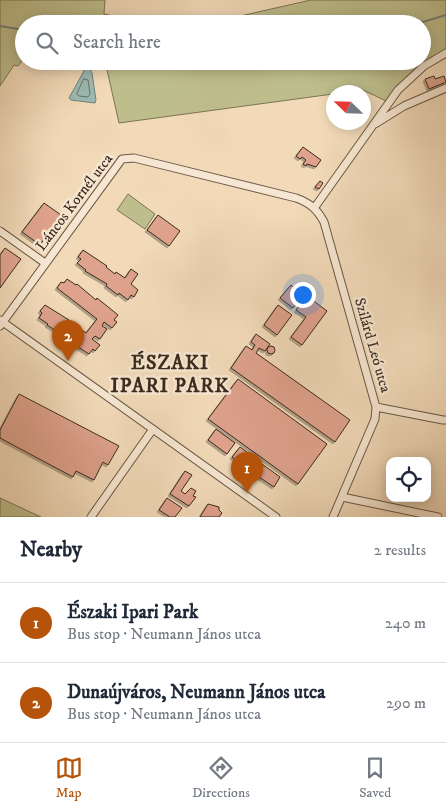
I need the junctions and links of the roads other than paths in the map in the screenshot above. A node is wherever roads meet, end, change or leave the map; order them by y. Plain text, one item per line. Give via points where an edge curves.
1 (446, 53) edge
2 (431, 62) edge
3 (419, 70) edge
4 (446, 88) edge
5 (372, 125) junction
6 (315, 207) junction
7 (0, 231) edge
8 (44, 263) junction
9 (1, 323) edge
10 (376, 407) junction
11 (446, 420) edge
12 (153, 430) junction
13 (342, 497) junction
14 (91, 517) edge
15 (276, 517) edge
16 (333, 517) edge
17 (438, 517) edge

1 - 2 street
3 - 5 street via 398,90
4 - 5 street via 404,106
5 - 6 street
6 - 8 street, Láncos Kornél utca via 296,198 126,158 117,164
6 - 10 street, Szilárd Leó utca via 324,222
7 - 8 street
8 - 9 street, Láncos Kornél utca
9 - 12 street
10 - 11 street
10 - 13 street, Szilárd Leó utca
12 - 14 street
12 - 15 street
13 - 16 street, Szilárd Leó utca
13 - 17 street

